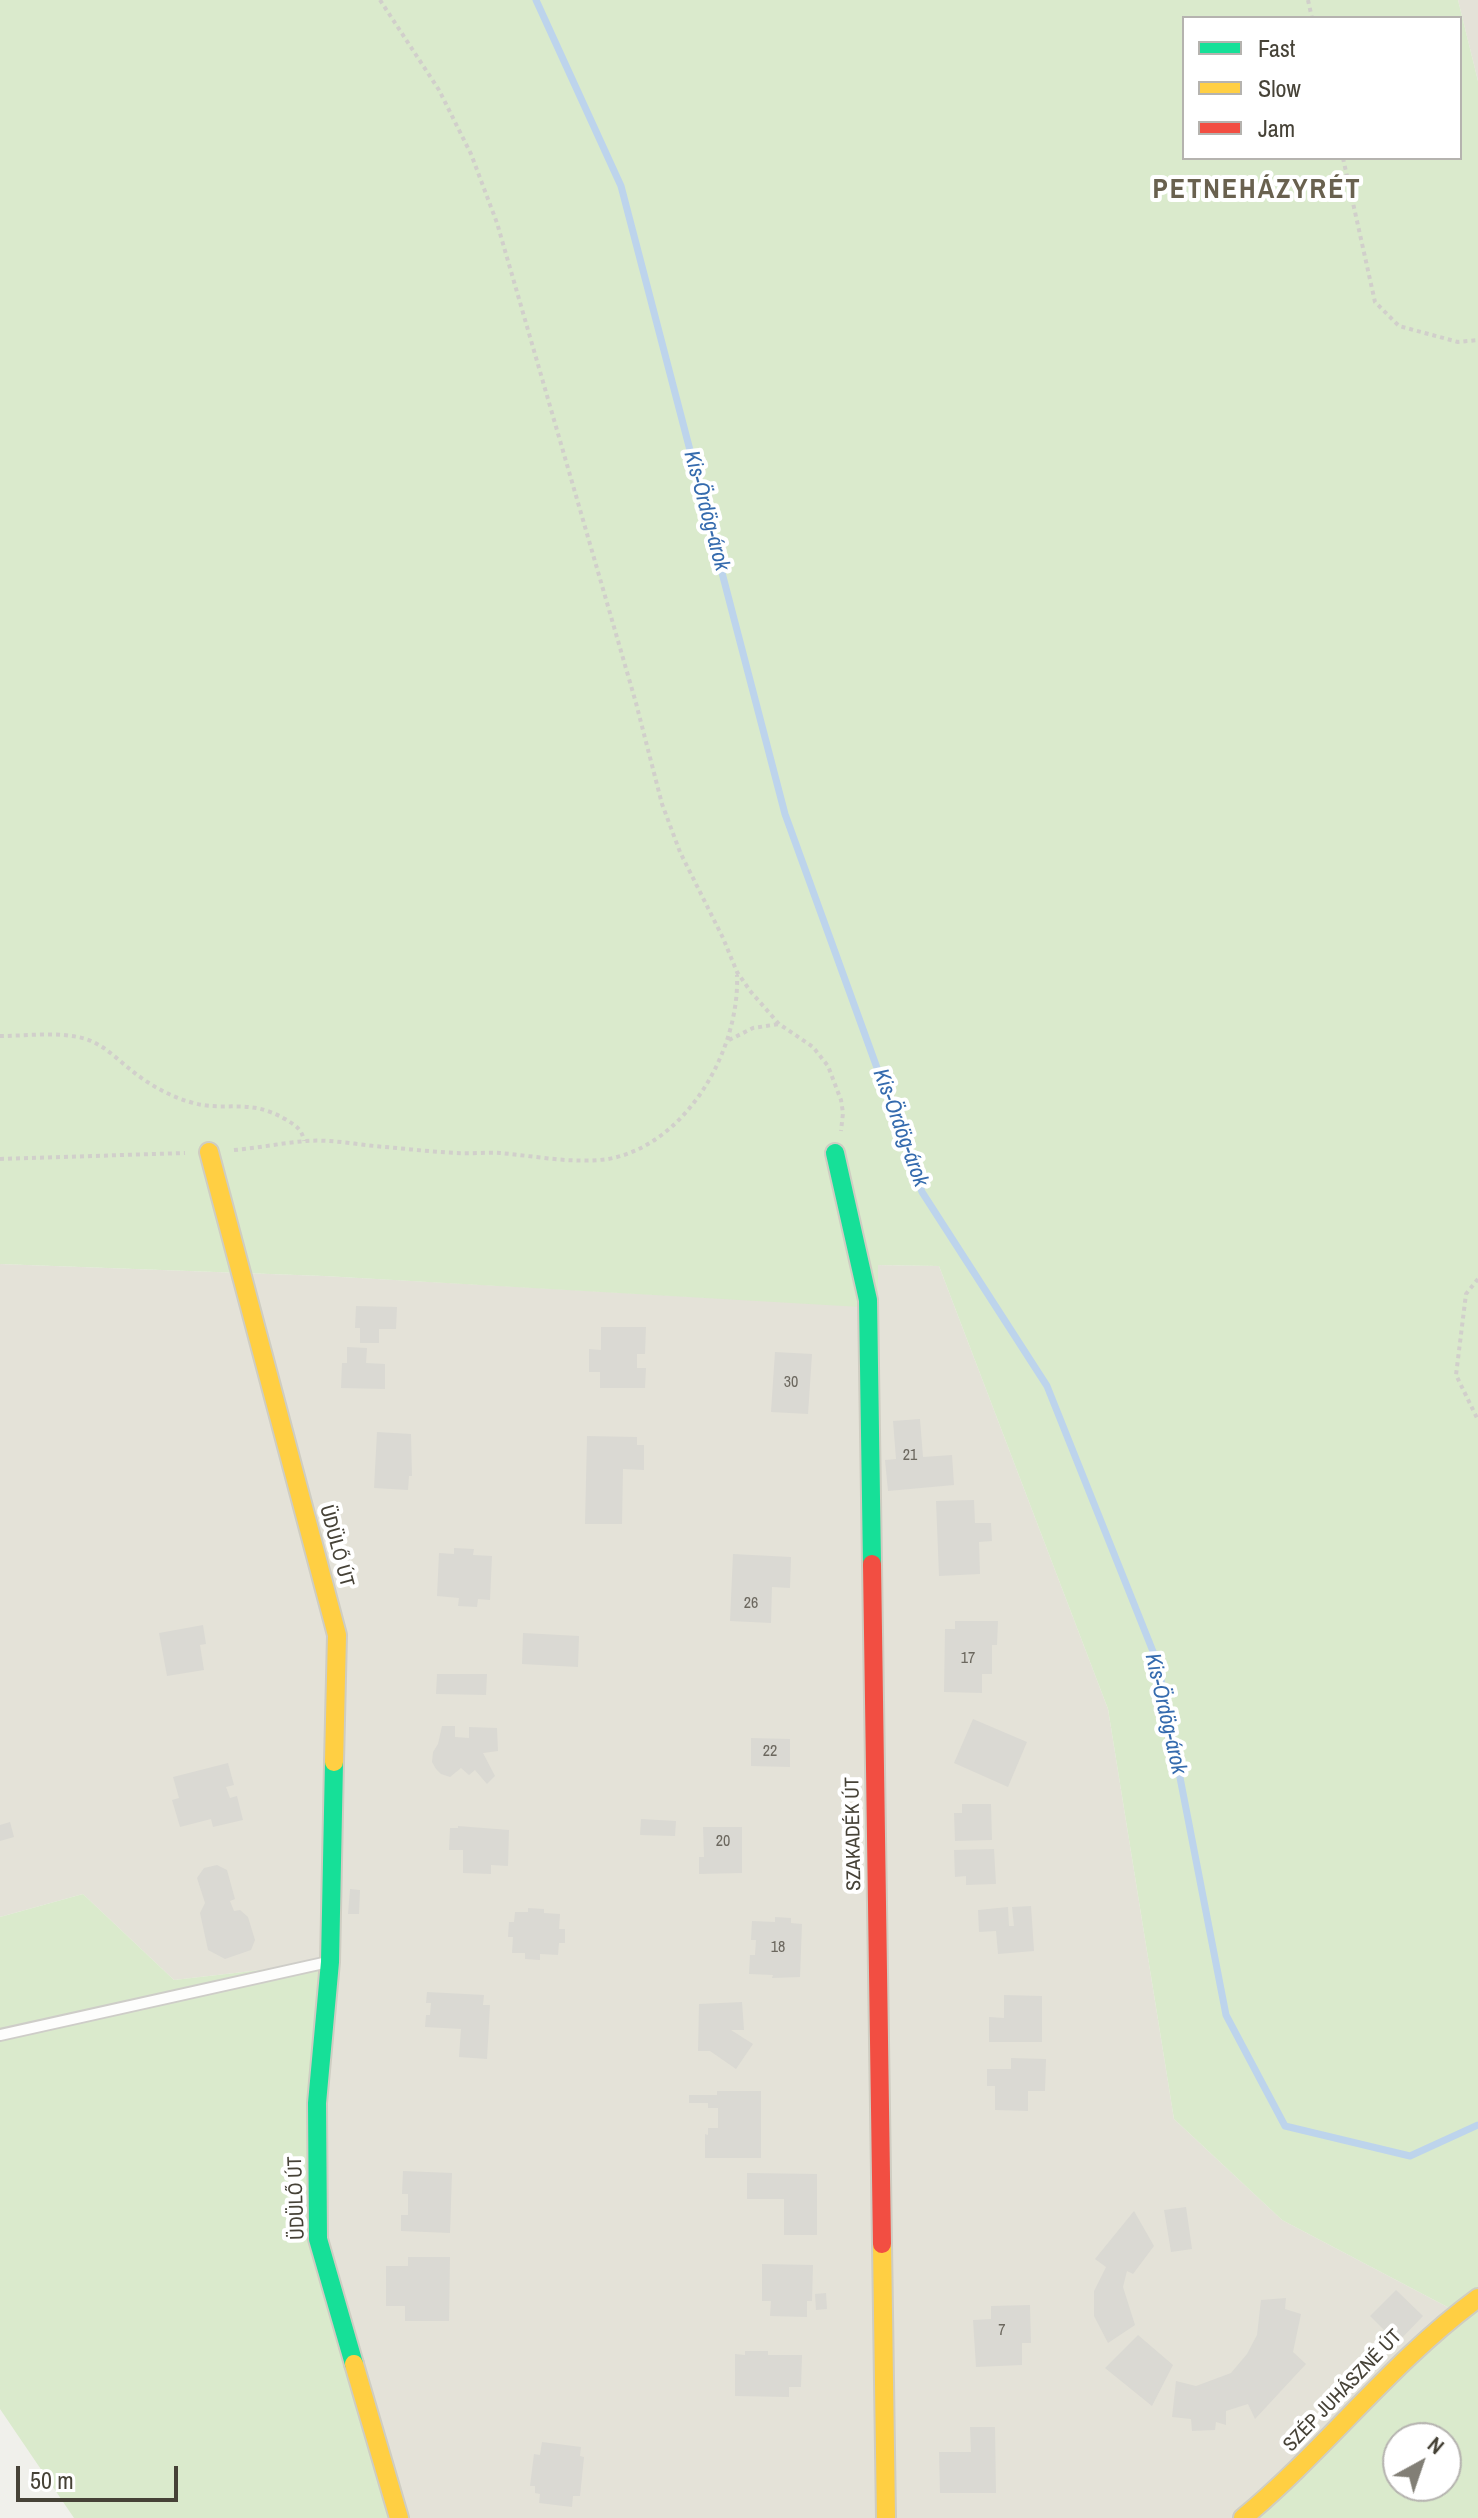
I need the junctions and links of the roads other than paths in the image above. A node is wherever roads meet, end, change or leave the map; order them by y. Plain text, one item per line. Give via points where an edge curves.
1 (209, 1152) road end
2 (835, 1153) road end
3 (330, 1962) junction
4 (0, 2035) edge
5 (1478, 2298) edge
6 (399, 2518) edge
7 (886, 2518) edge
8 (1243, 2518) edge

1 - 3 street, ÜDÜLŐ ÚT via 337,1635
2 - 7 street, SZAKADÉK ÚT via 868,1300
3 - 4 lane
3 - 6 street, ÜDÜLŐ ÚT via 317,2103 318,2239
5 - 8 street, SZÉP JUHÁSZNÉ ÚT via 1437,2329

